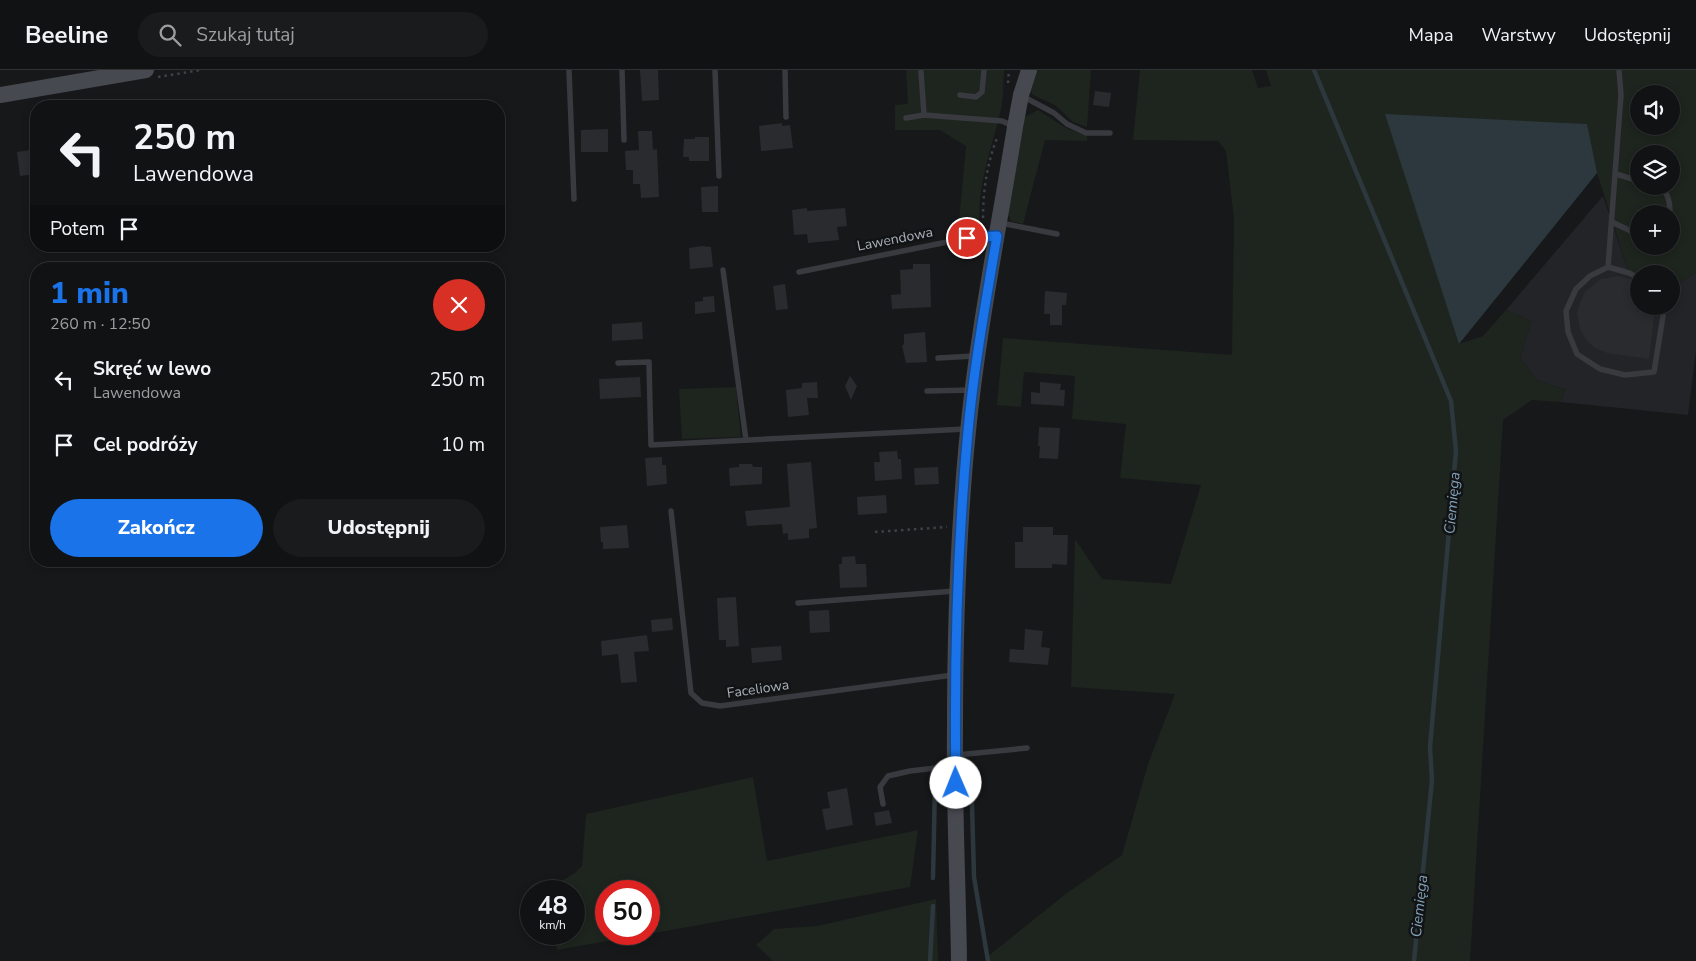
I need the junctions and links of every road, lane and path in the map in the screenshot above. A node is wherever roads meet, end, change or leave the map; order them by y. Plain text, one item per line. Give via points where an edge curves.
1 (146, 70) edge
2 (569, 70) edge
3 (622, 70) edge
4 (715, 70) edge
5 (785, 70) edge
6 (984, 70) edge
7 (1020, 70) edge
8 (1029, 70) edge
9 (1619, 70) edge
10 (921, 72) dead end
11 (0, 95) edge
12 (960, 95) dead end
13 (1021, 95) junction
14 (924, 115) junction
15 (786, 117) dead end
16 (906, 118) dead end
17 (1015, 127) junction
18 (1110, 133) dead end
19 (624, 140) dead end
20 (1616, 174) junction
21 (719, 176) dead end
22 (1630, 178) edge
23 (574, 198) dead end
24 (1612, 222) junction
25 (998, 230) junction
26 (1630, 231) edge
27 (1057, 234) dead end
28 (1608, 267) junction
29 (723, 270) dead end
30 (799, 272) dead end
31 (1630, 274) edge
32 (1663, 315) edge
33 (978, 356) junction
34 (938, 358) dead end
35 (618, 363) dead end
36 (973, 390) junction
37 (927, 391) dead end
38 (968, 429) junction
39 (746, 440) junction
40 (671, 511) dead end
41 (961, 526) junction
42 (875, 532) dead end
43 (958, 591) junction
44 (798, 603) dead end
45 (955, 675) junction
46 (1027, 748) dead end
47 (955, 760) junction
48 (883, 804) dead end
49 (959, 961) edge

1 - 11 main road
2 - 23 lane
3 - 19 lane
4 - 21 lane
5 - 15 lane
6 - 12 lane via 982,92 976,97
7 - 13 main road
8 - 13 main road
9 - 20 lane via 1622,95
10 - 14 lane
13 - 17 main road
13 - 18 lane via 1086,133
14 - 16 lane
14 - 17 lane via 1002,121
17 - 25 main road
20 - 22 lane
20 - 24 lane
24 - 26 lane
24 - 28 lane
25 - 27 lane, Lawendowa
25 - 30 lane, Lawendowa
25 - 33 main road
28 - 31 lane
28 - 32 lane via 1590,276 1576,289 1566,311 1568,332 1577,354 1600,369 1625,375 1654,372
29 - 39 lane
33 - 34 lane
33 - 36 main road
35 - 39 lane via 649,362 651,445
36 - 37 lane
36 - 38 main road
38 - 39 lane
38 - 41 main road
40 - 45 lane, Faceliowa via 691,693 702,703 720,706
41 - 42 path
41 - 43 main road
43 - 44 lane
43 - 45 main road
45 - 47 main road
46 - 47 lane
47 - 48 lane via 888,776 880,787
47 - 49 main road

